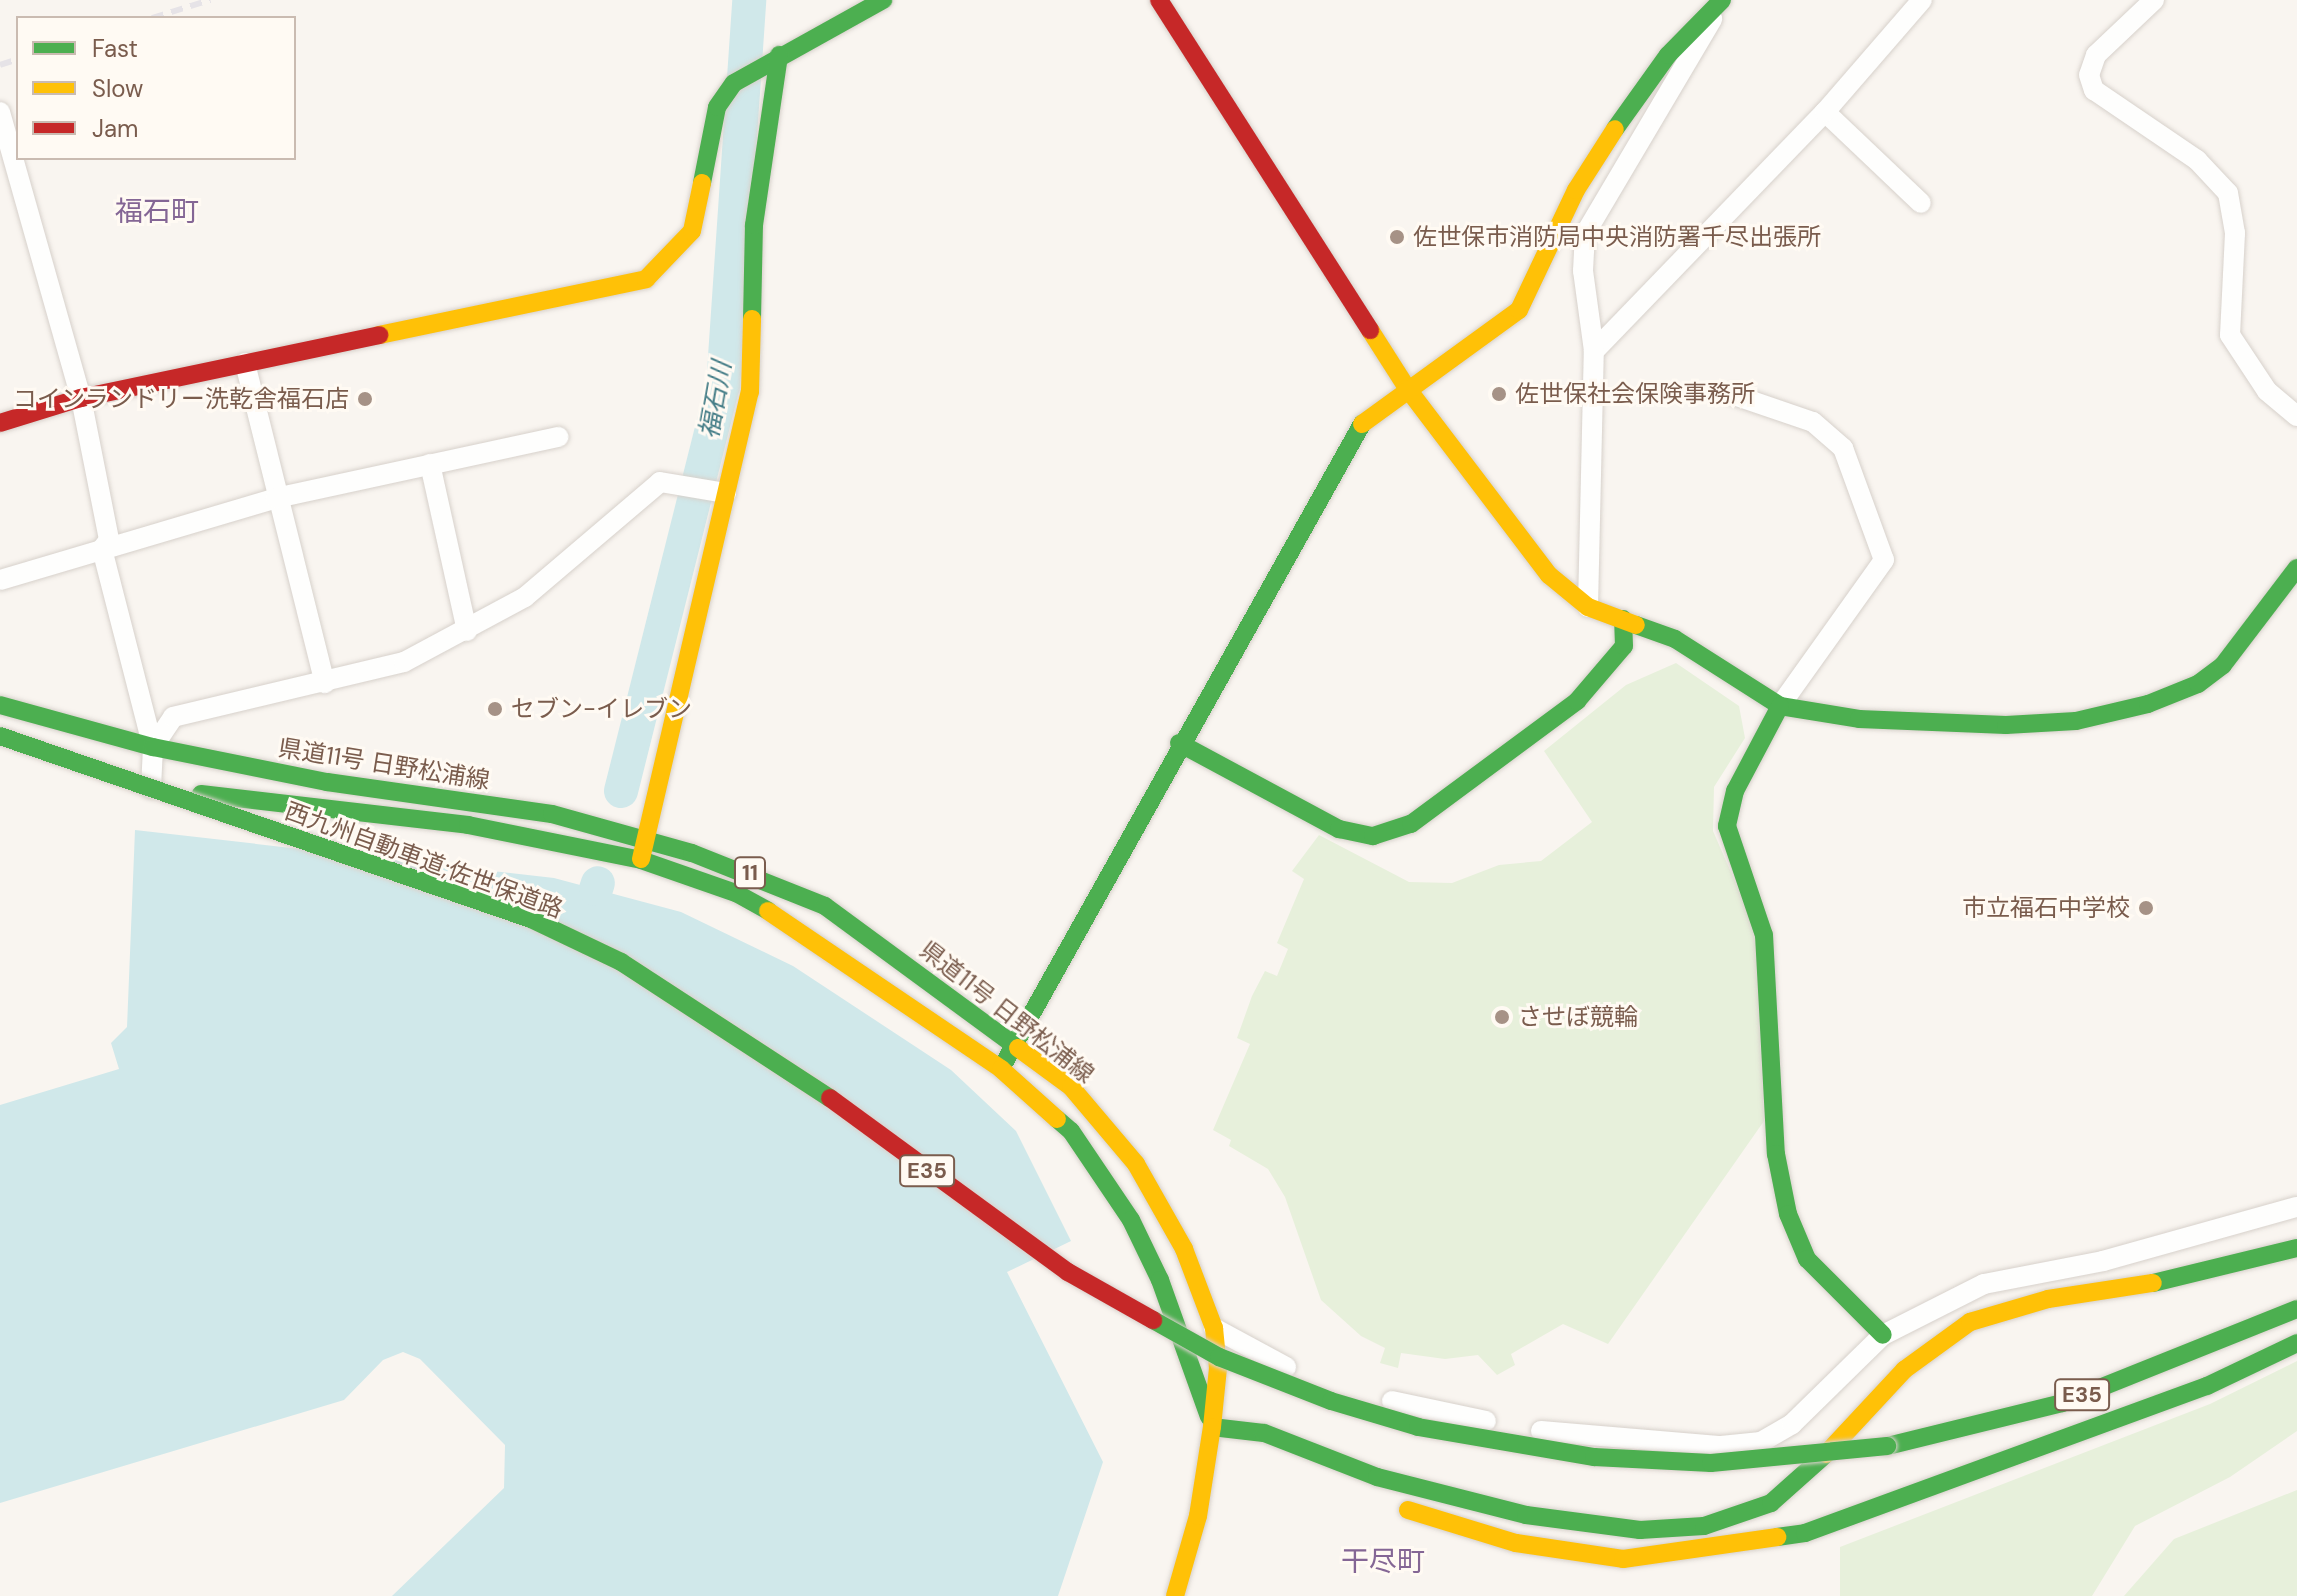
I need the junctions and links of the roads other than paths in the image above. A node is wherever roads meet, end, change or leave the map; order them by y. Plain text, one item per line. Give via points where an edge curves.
1 (883, 0) edge
2 (1159, 0) edge
3 (1922, 0) edge
4 (2154, 0) edge
5 (1720, 4) edge
6 (778, 56) junction
7 (0, 112) edge
8 (1825, 112) junction
9 (1921, 203) dead end
10 (1594, 351) junction
11 (245, 363) junction
12 (1407, 388) junction
13 (1734, 395) dead end
14 (81, 398) junction
15 (2297, 416) edge
16 (0, 423) edge
17 (559, 437) dead end
18 (430, 464) junction
19 (720, 492) junction
20 (276, 498) junction
21 (102, 549) junction
22 (2297, 568) edge
23 (0, 580) edge
24 (1588, 607) junction
25 (1623, 619) junction
26 (467, 631) junction
27 (325, 683) junction
28 (0, 705) edge
29 (1780, 706) junction
30 (0, 736) edge
31 (1179, 743) junction
32 (153, 747) junction
33 (0, 753) edge
34 (151, 788) junction
35 (643, 837) junction
36 (641, 860) junction
37 (1015, 1042) junction
38 (1001, 1069) junction
39 (2297, 1207) edge
40 (2297, 1248) edge
41 (2297, 1306) edge
42 (1214, 1328) junction
43 (1883, 1335) junction
44 (2297, 1343) edge
45 (1212, 1427) junction
46 (1248, 1449) dead end
47 (1390, 1504) dead end
48 (1175, 1596) edge

1 - 6 main road
2 - 12 main road
3 - 8 street
4 - 15 street via 2096,55 2089,75 2094,90 2219,178 2228,193 2235,233 2230,335 2267,391
5 - 10 street via 1585,234 1583,271
5 - 12 main road via 1668,55 1613,131 1576,190 1519,310 1495,332
6 - 11 main road via 734,83 717,107 692,231 646,279
6 - 19 main road via 754,225 750,392
7 - 14 street
8 - 9 street
8 - 10 street
10 - 24 street
11 - 14 main road
11 - 20 street
12 - 24 main road via 1549,575
12 - 31 main road via 1367,416
13 - 29 street via 1813,422 1843,448 1884,560
14 - 16 main road
14 - 21 street via 109,540
17 - 18 street
18 - 20 street
18 - 26 street
19 - 26 street via 660,482 525,597
19 - 35 main road
20 - 21 street
20 - 27 street
21 - 23 street
21 - 32 street
22 - 29 main road via 2223,665 2198,684 2148,704 2076,721 2006,725 1859,719
24 - 25 main road
25 - 29 main road via 1675,639
25 - 31 main road via 1624,646 1577,701 1411,824 1373,836 1339,829
26 - 27 street via 404,662
27 - 32 street via 173,717
28 - 32 main road, 県道11号 日野松浦線 / 11
29 - 43 main road via 1735,791 1727,826 1764,935 1776,1154 1788,1214 1807,1259
30 - 41 main road, 西九州自動車道;佐世保道路 / E35, bridge via 446,888 531,919 621,962 799,1075 1068,1272 1219,1357 1331,1401 1418,1427 1594,1457 1711,1463 1887,1446 2062,1403
31 - 37 main road
32 - 34 street
32 - 35 main road, 県道11号 日野松浦線 / 11 via 327,782 552,814
33 - 34 main road, 県道11号 日野松浦線 / 11
34 - 36 main road, 県道11号 日野松浦線 / 11 via 468,825
35 - 36 main road
35 - 37 main road, 県道11号 日野松浦線 / 11 via 825,906
36 - 38 main road, 県道11号 日野松浦線 / 11 via 736,893 793,925
37 - 38 main road
37 - 42 main road, 県道11号 日野松浦線 / 11 via 1071,1087 1136,1164 1184,1249
38 - 45 main road, 県道11号 日野松浦線 / 11 via 1071,1131 1131,1220 1160,1280
39 - 43 street via 2103,1261 1984,1284
40 - 45 main road via 2147,1284 2048,1299 1970,1322 1904,1370 1809,1472 1771,1503 1704,1526 1640,1530 1526,1515 1377,1477 1264,1433
42 - 43 street via 1326,1384 1415,1407 1549,1433 1721,1446 1761,1442 1792,1424
42 - 45 main road, 県道11号 日野松浦線 / 11 via 1218,1368
44 - 47 main road via 2207,1386 1805,1533 1623,1559 1516,1543
45 - 46 main road
45 - 48 main road via 1198,1516

